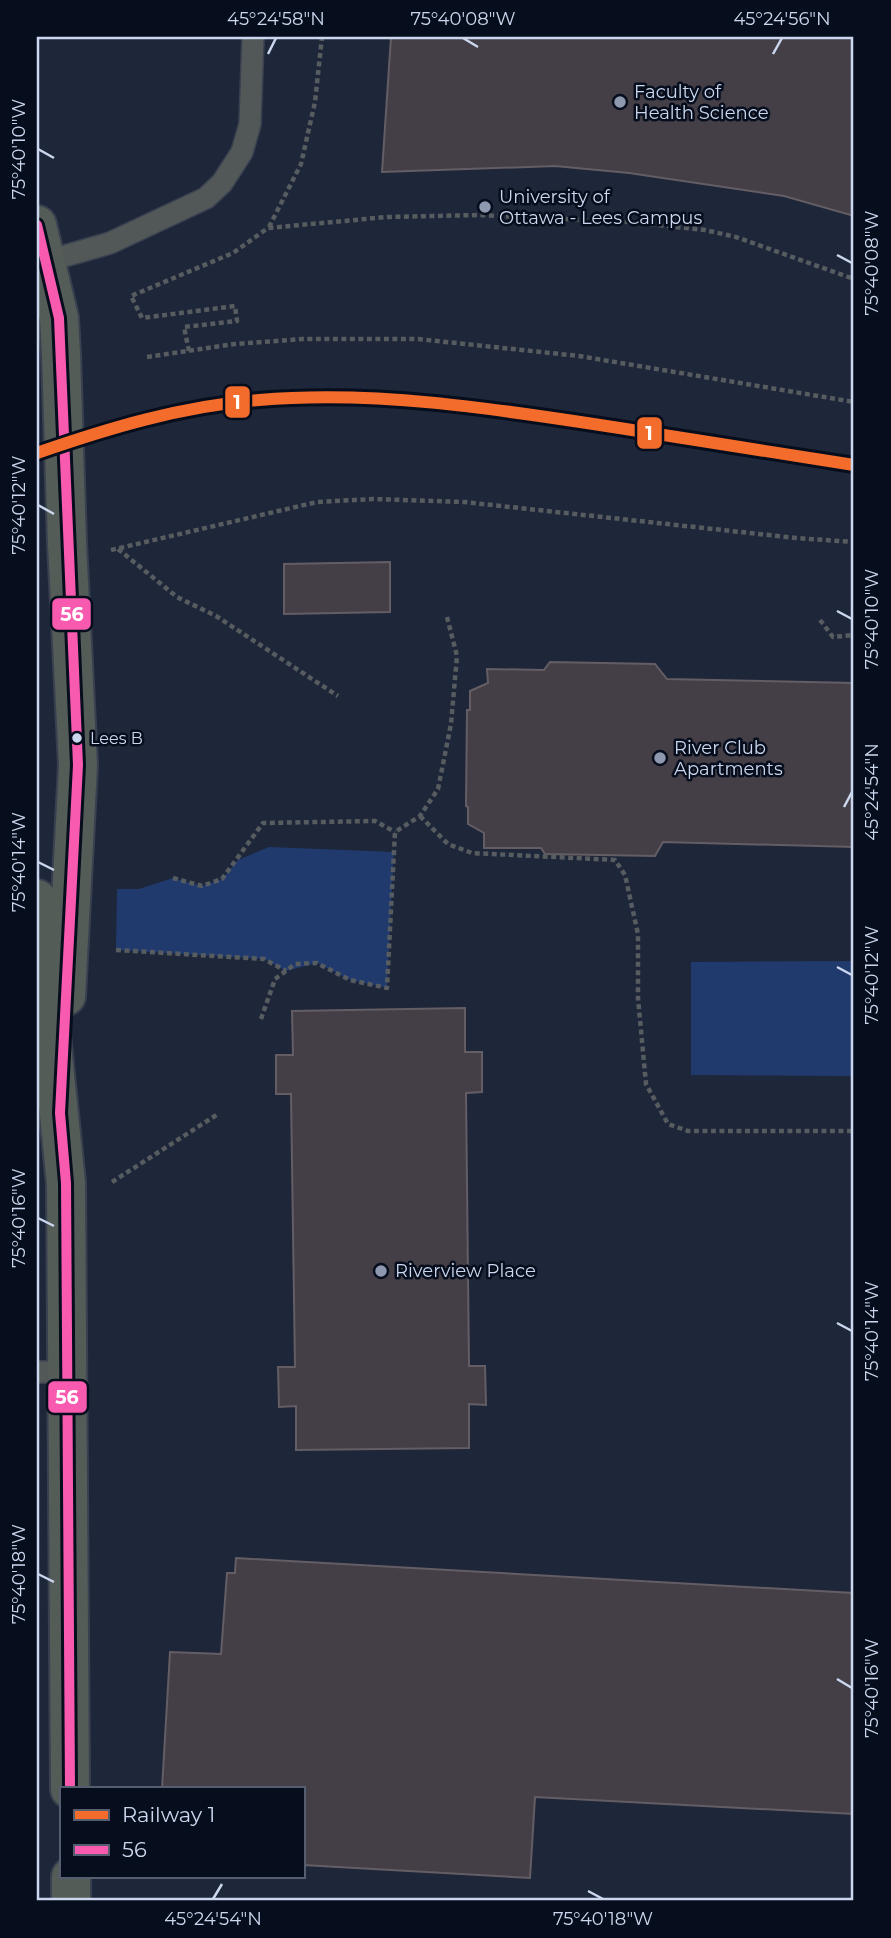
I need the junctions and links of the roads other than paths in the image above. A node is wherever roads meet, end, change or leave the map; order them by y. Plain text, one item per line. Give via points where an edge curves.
1 (253, 37) edge
2 (37, 225) edge
3 (42, 263) edge
4 (37, 899) edge
5 (60, 1113) junction
6 (51, 1372) edge
7 (70, 1787) edge
8 (71, 1878) edge
9 (71, 1901) edge

1 - 3 lane via 250,124 242,152 222,183 206,198 110,243
2 - 3 main road
3 - 5 main road, bridge via 60,318 78,765
4 - 5 main road
5 - 6 main road via 66,1183
6 - 7 main road
8 - 9 main road

